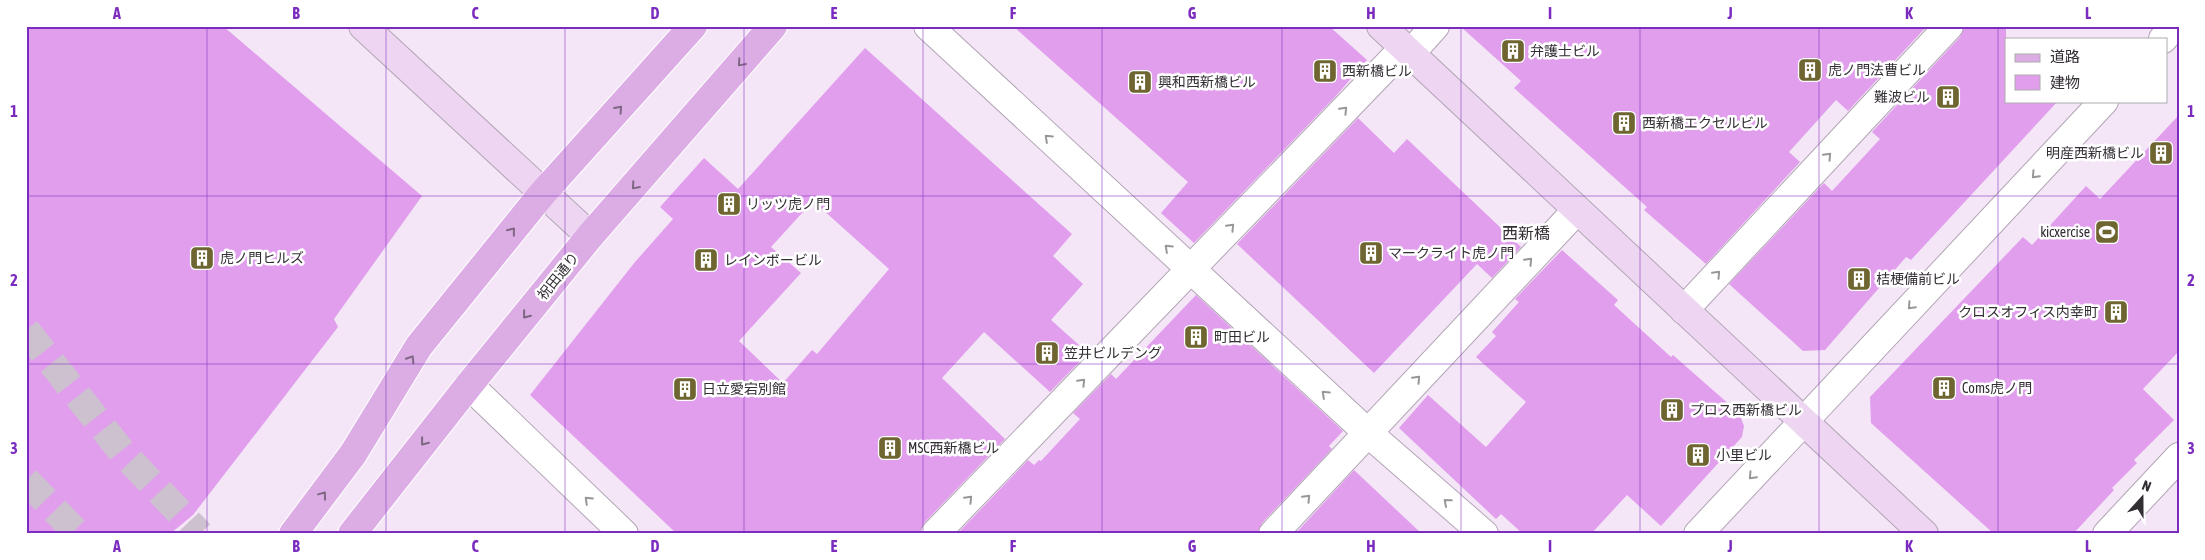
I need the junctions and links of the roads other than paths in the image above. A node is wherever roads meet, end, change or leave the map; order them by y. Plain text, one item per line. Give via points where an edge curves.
1 (363, 26) edge
2 (694, 26) edge
3 (773, 26) edge
4 (928, 26) edge
5 (1381, 26) edge
6 (1435, 26) edge
7 (1949, 26) edge
8 (2174, 26) edge
9 (2164, 38) edge
10 (1407, 51) junction
11 (2103, 102) edge
12 (542, 194) junction
13 (1577, 210) junction
14 (590, 236) junction
15 (1190, 269) junction
16 (1684, 310) junction
17 (469, 385) junction
18 (1803, 421) junction
19 (1368, 433) junction
20 (2179, 457) edge
21 (293, 534) edge
22 (352, 534) edge
23 (624, 534) edge
24 (935, 534) edge
25 (1273, 534) edge
26 (1484, 534) edge
27 (1698, 534) edge
28 (1924, 534) edge
29 (2107, 534) edge

1 - 12 street
12 -> 2 main road
3 -> 14 main road, 祝田通り
15 -> 4 street
5 - 10 street
6 - 10 street
16 -> 7 street
8 - 9 street
10 - 13 street
15 -> 10 street
11 -> 18 street
12 - 14 street
21 -> 12 main road via 353,454 419,346
13 - 16 street
19 -> 13 street
14 -> 17 main road, 祝田通り
19 -> 15 street
24 -> 15 street
16 - 18 street
17 -> 22 main road, 祝田通り
23 -> 17 street
18 -> 27 street
18 - 28 street
25 -> 19 street
26 -> 19 street
20 - 29 street

